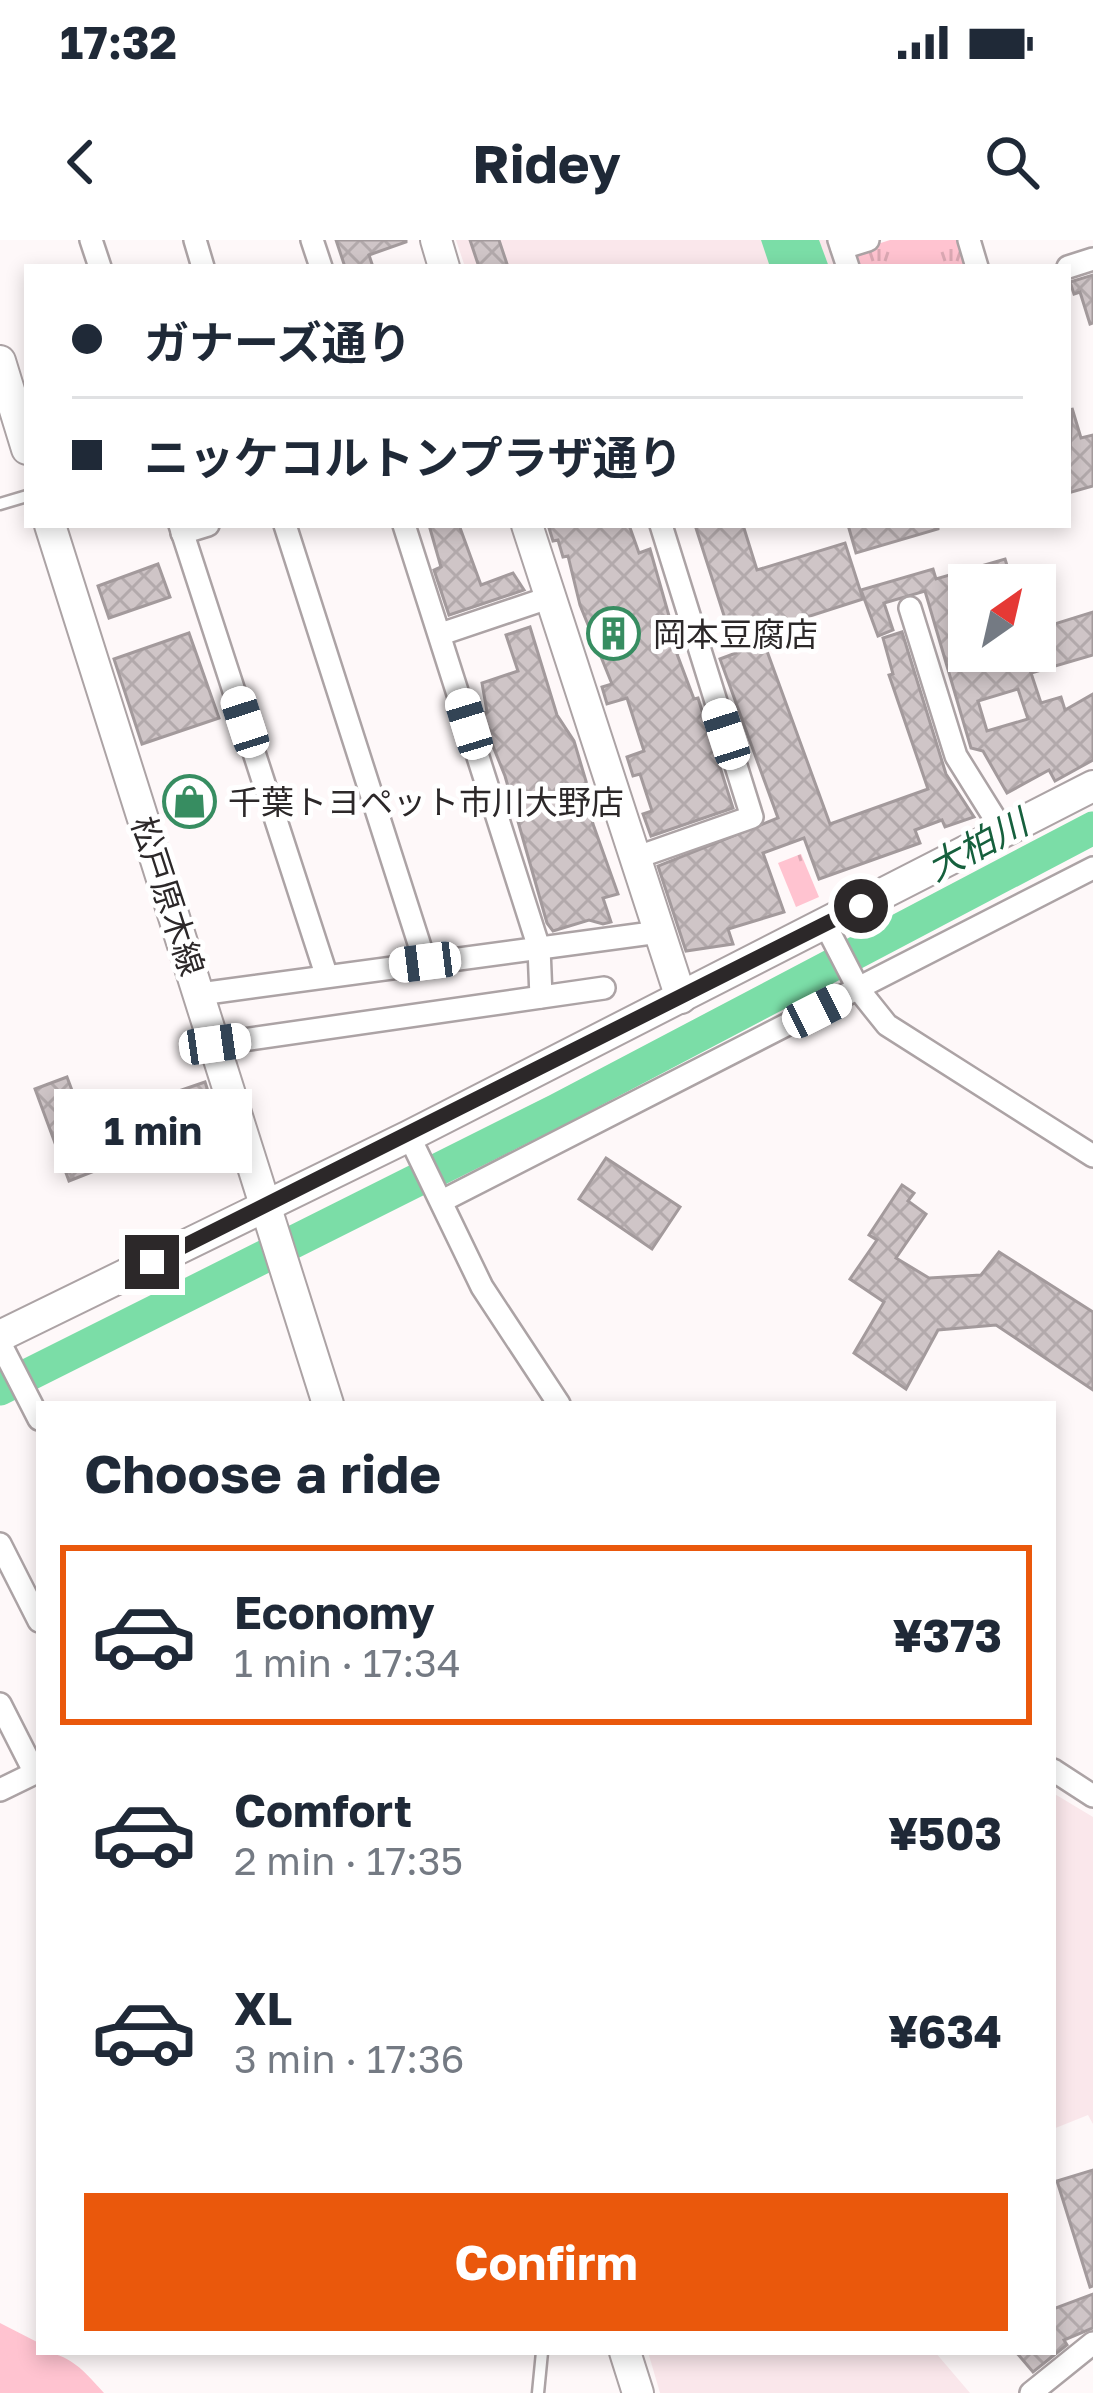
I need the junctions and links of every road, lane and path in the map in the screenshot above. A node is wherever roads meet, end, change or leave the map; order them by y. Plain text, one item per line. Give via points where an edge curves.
1 (868, 240) edge
2 (843, 252) edge
3 (0, 361) edge
4 (24, 439) edge
5 (51, 528) edge
6 (286, 528) edge
7 (405, 528) edge
8 (528, 528) edge
9 (662, 528) edge
10 (181, 529) edge
11 (551, 597) junction
12 (908, 608) dead end
13 (441, 634) junction
14 (1093, 786) edge
15 (1004, 833) junction
16 (635, 858) junction
17 (1093, 868) edge
18 (825, 924) junction
19 (659, 932) junction
20 (539, 949) junction
21 (425, 962) junction
22 (326, 974) junction
23 (604, 988) dead end
24 (859, 990) junction
25 (200, 994) junction
26 (541, 997) junction
27 (681, 998) junction
28 (215, 1044) junction
29 (409, 1136) junction
30 (1093, 1156) edge
31 (442, 1201) junction
32 (269, 1215) junction
33 (2, 1346) edge
34 (327, 1401) edge
35 (557, 1401) edge
36 (34, 1410) edge
37 (0, 1544) edge
38 (36, 1616) edge
39 (0, 1704) edge
40 (36, 1770) edge
41 (36, 1772) edge
42 (1056, 1772) edge
43 (0, 1790) edge
44 (1093, 1796) edge
45 (1093, 2343) edge
46 (542, 2355) edge
47 (626, 2355) edge
48 (538, 2393) edge
49 (638, 2393) edge
50 (1031, 2393) edge

1 - 2 street
3 - 4 street
5 - 25 street, 松戸原木線
6 - 21 street
7 - 13 street
8 - 11 street
9 - 16 street via 752,817
10 - 22 street
11 - 13 street
11 - 16 street
12 - 15 street via 956,757
13 - 20 street
14 - 15 street
15 - 18 street
16 - 19 street
17 - 24 street
18 - 24 street
18 - 27 street
19 - 20 street
19 - 27 street
20 - 21 street
20 - 26 street
21 - 22 street
22 - 25 street
23 - 26 street
24 - 30 street via 887,1025
24 - 31 street
25 - 28 street, 松戸原木線
26 - 28 street
27 - 29 street
28 - 32 street, 松戸原木線
29 - 31 street
29 - 32 street
31 - 35 street via 482,1287
32 - 33 street
32 - 34 street, 松戸原木線
33 - 36 street
37 - 38 street
39 - 40 street
41 - 43 street
42 - 44 street
45 - 50 street
46 - 48 lane
47 - 49 street

